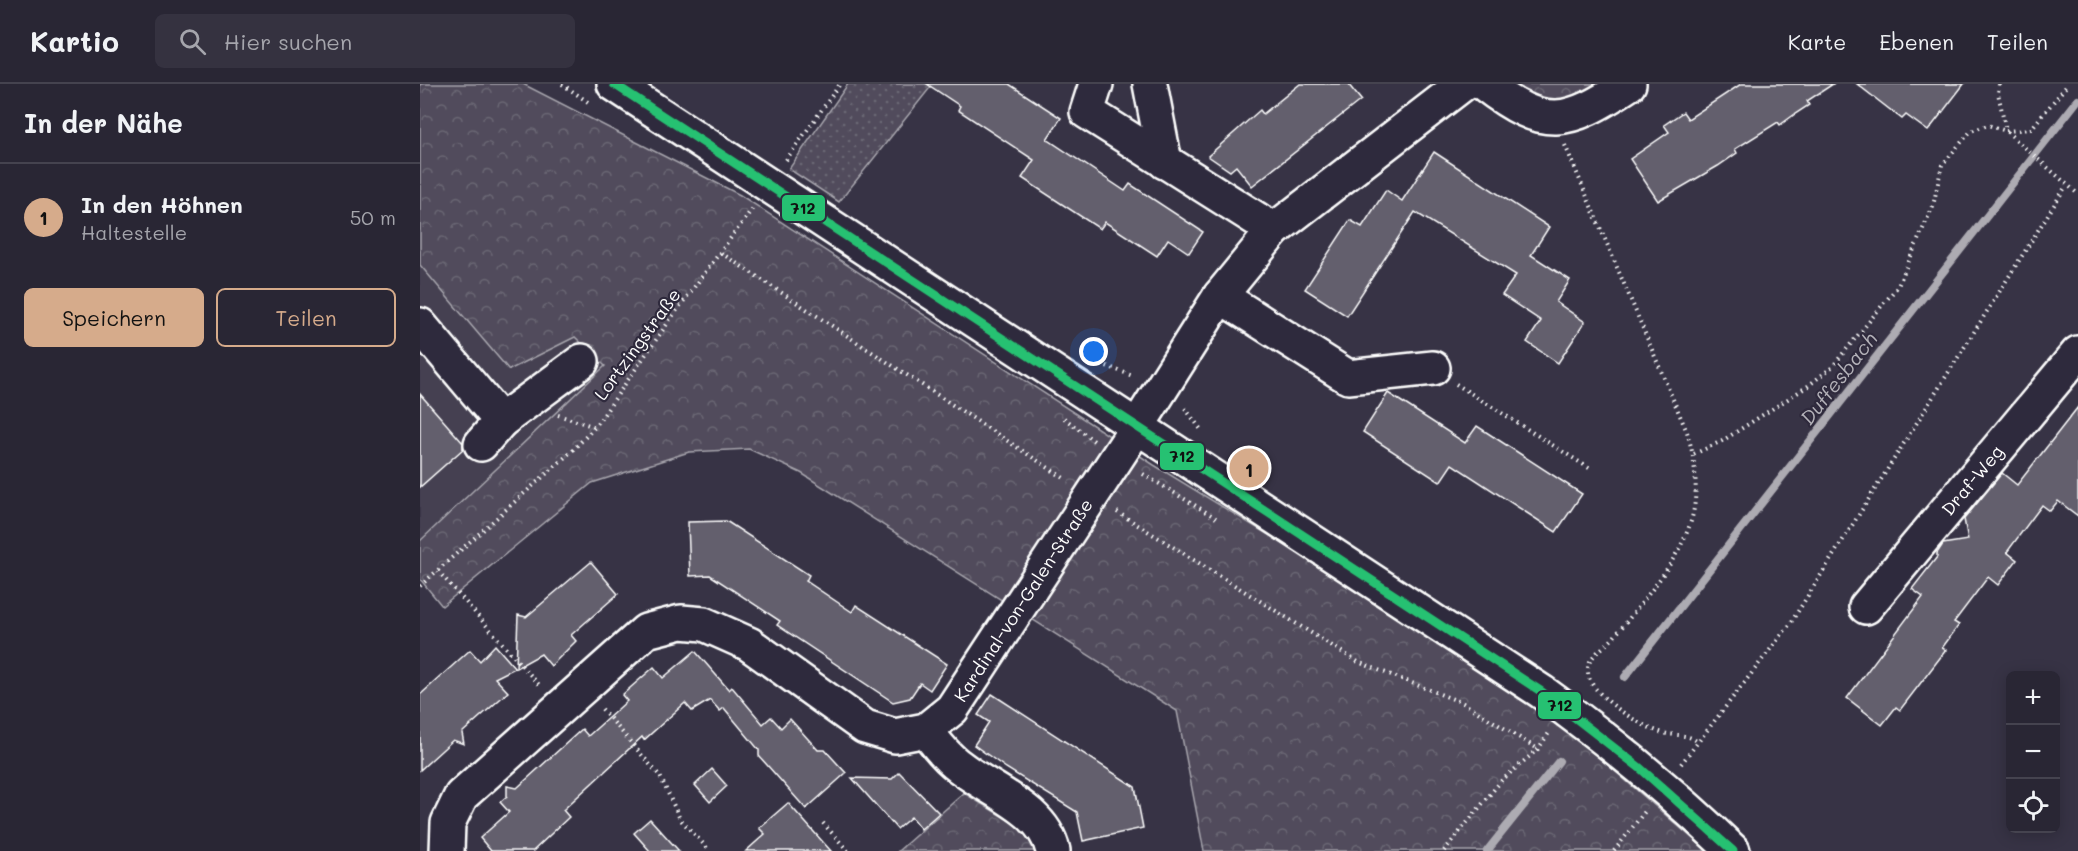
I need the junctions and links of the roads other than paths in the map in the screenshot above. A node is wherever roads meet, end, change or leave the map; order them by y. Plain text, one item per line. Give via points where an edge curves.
1 (614, 84) edge
2 (1096, 84) edge
3 (1150, 84) edge
4 (1463, 84) edge
5 (1484, 84) edge
6 (1629, 84) edge
7 (1165, 162) junction
8 (1274, 230) junction
9 (1220, 296) junction
10 (420, 325) edge
11 (2077, 355) edge
12 (582, 361) dead end
13 (1433, 368) road end
14 (1137, 428) junction
15 (1866, 607) dead end
16 (926, 730) junction
17 (447, 851) edge
18 (1053, 851) edge
19 (1733, 851) edge

1 - 14 street
2 - 7 street via 1087,112
3 - 7 street
4 - 8 street, Kardinal-von-Galen-Straße
5 - 6 street via 1537,117 1554,119 1594,107
7 - 8 street
8 - 9 street, Kardinal-von-Galen-Straße
9 - 13 street via 1348,377
9 - 14 street, Kardinal-von-Galen-Straße
10 - 12 street via 491,433
11 - 15 street, Draf-Weg
14 - 16 street, Kardinal-von-Galen-Straße via 952,709
14 - 19 street via 1542,692 1663,785
16 - 17 street, Kardinal-von-Galen-Straße via 895,736 865,727 749,644 704,624 681,622 646,631 461,796 448,823
16 - 18 street via 959,767 1041,823

